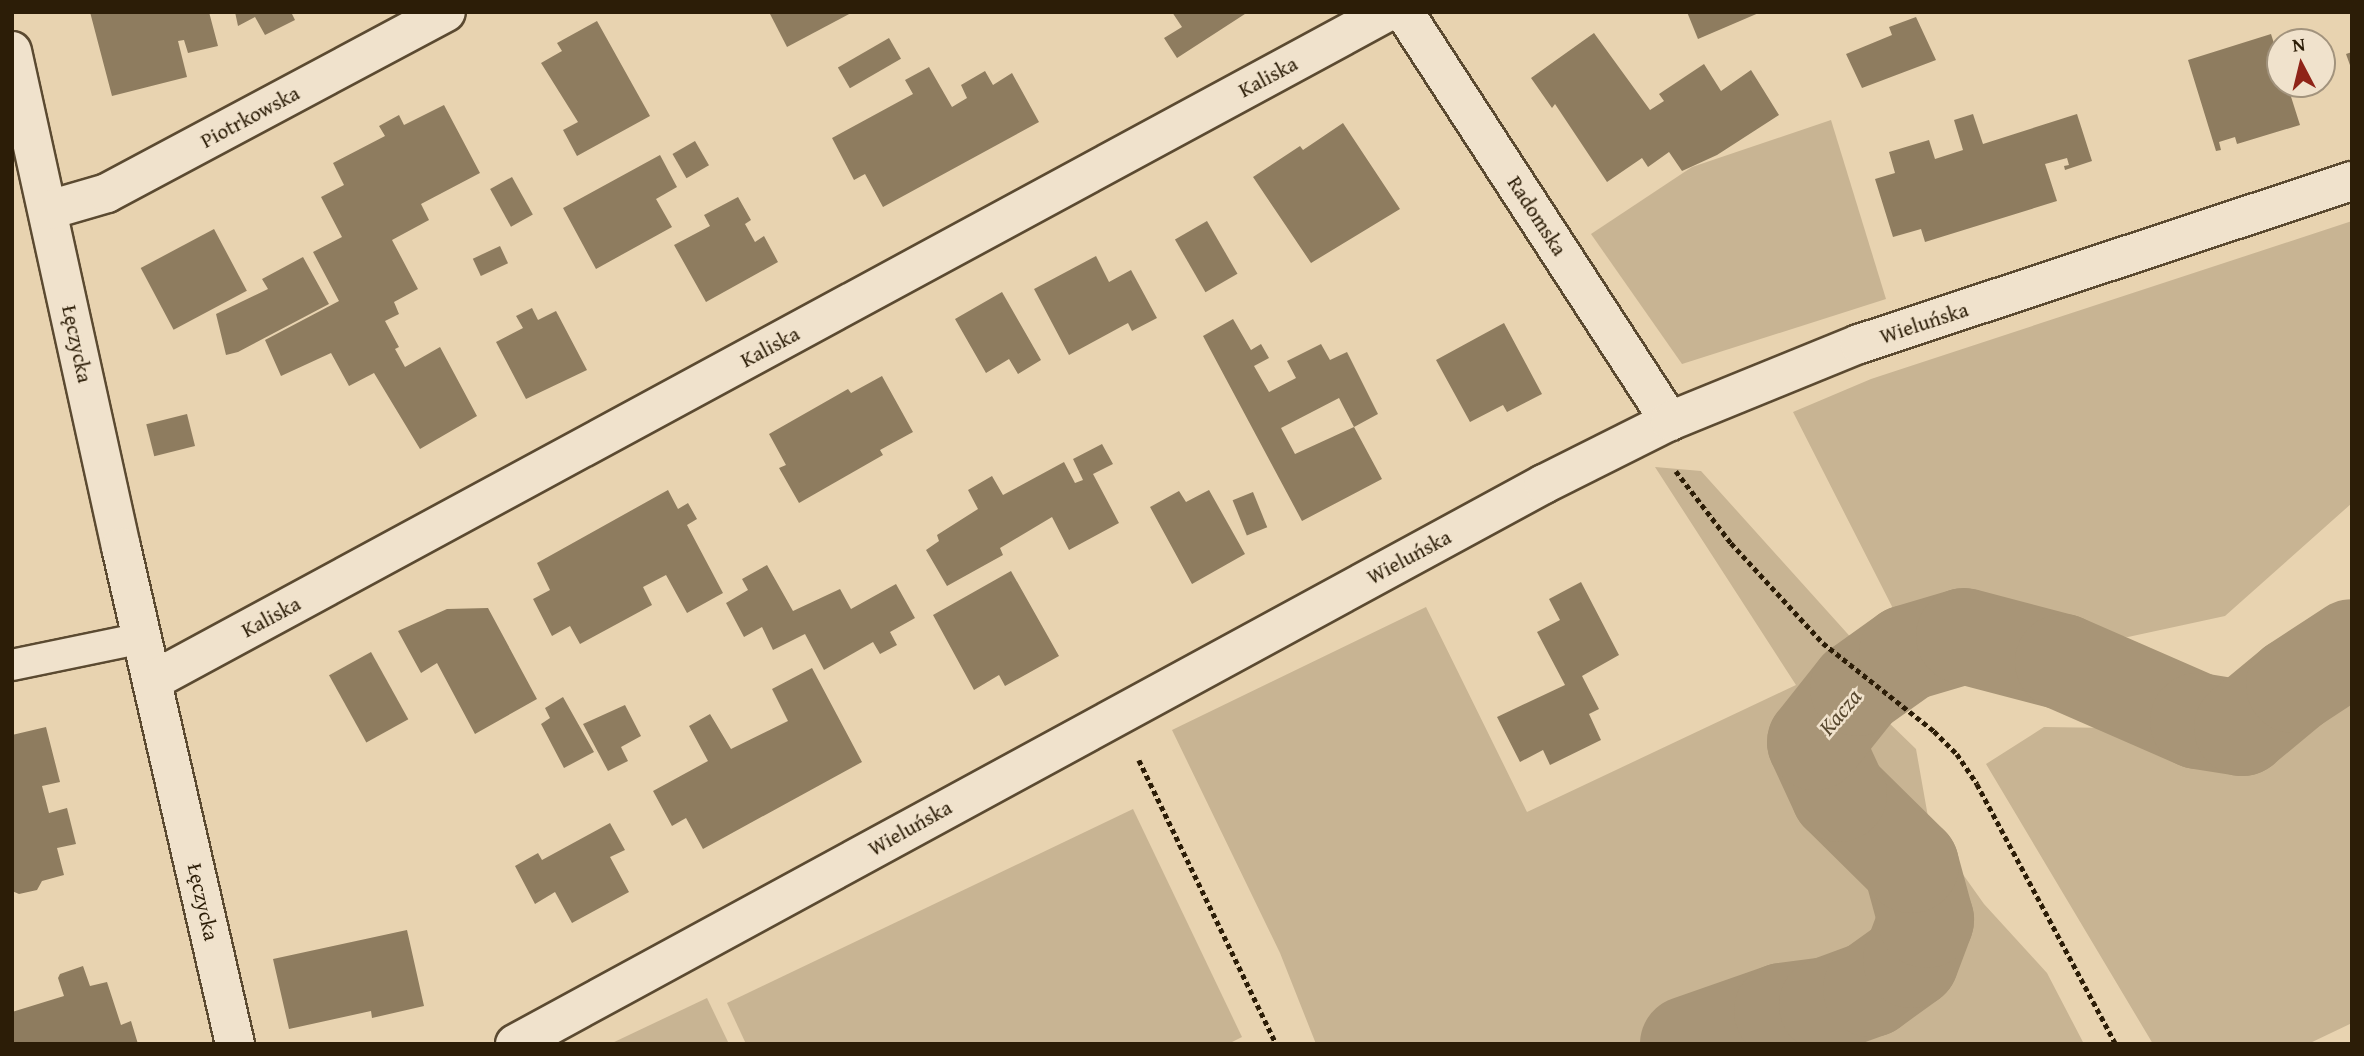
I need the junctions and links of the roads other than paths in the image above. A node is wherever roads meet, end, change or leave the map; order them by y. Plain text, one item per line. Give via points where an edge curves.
1 (446, 12) edge
2 (1387, 12) edge
3 (1404, 12) edge
4 (12, 51) edge
5 (2352, 181) edge
6 (49, 210) junction
7 (1670, 421) junction
8 (142, 638) junction
9 (12, 665) edge
10 (152, 681) junction
11 (235, 1044) edge
12 (514, 1044) edge

1 - 6 street, Piotrkowska via 107,193
2 - 10 street, Kaliska
3 - 7 street, Radomska
4 - 6 street, Łęczycka
5 - 7 street, Wieluńska via 1859,344
6 - 8 street, Łęczycka
7 - 12 street, Wieluńska via 1544,484
8 - 9 lane
8 - 10 street, Łęczycka
10 - 11 street, Łęczycka

